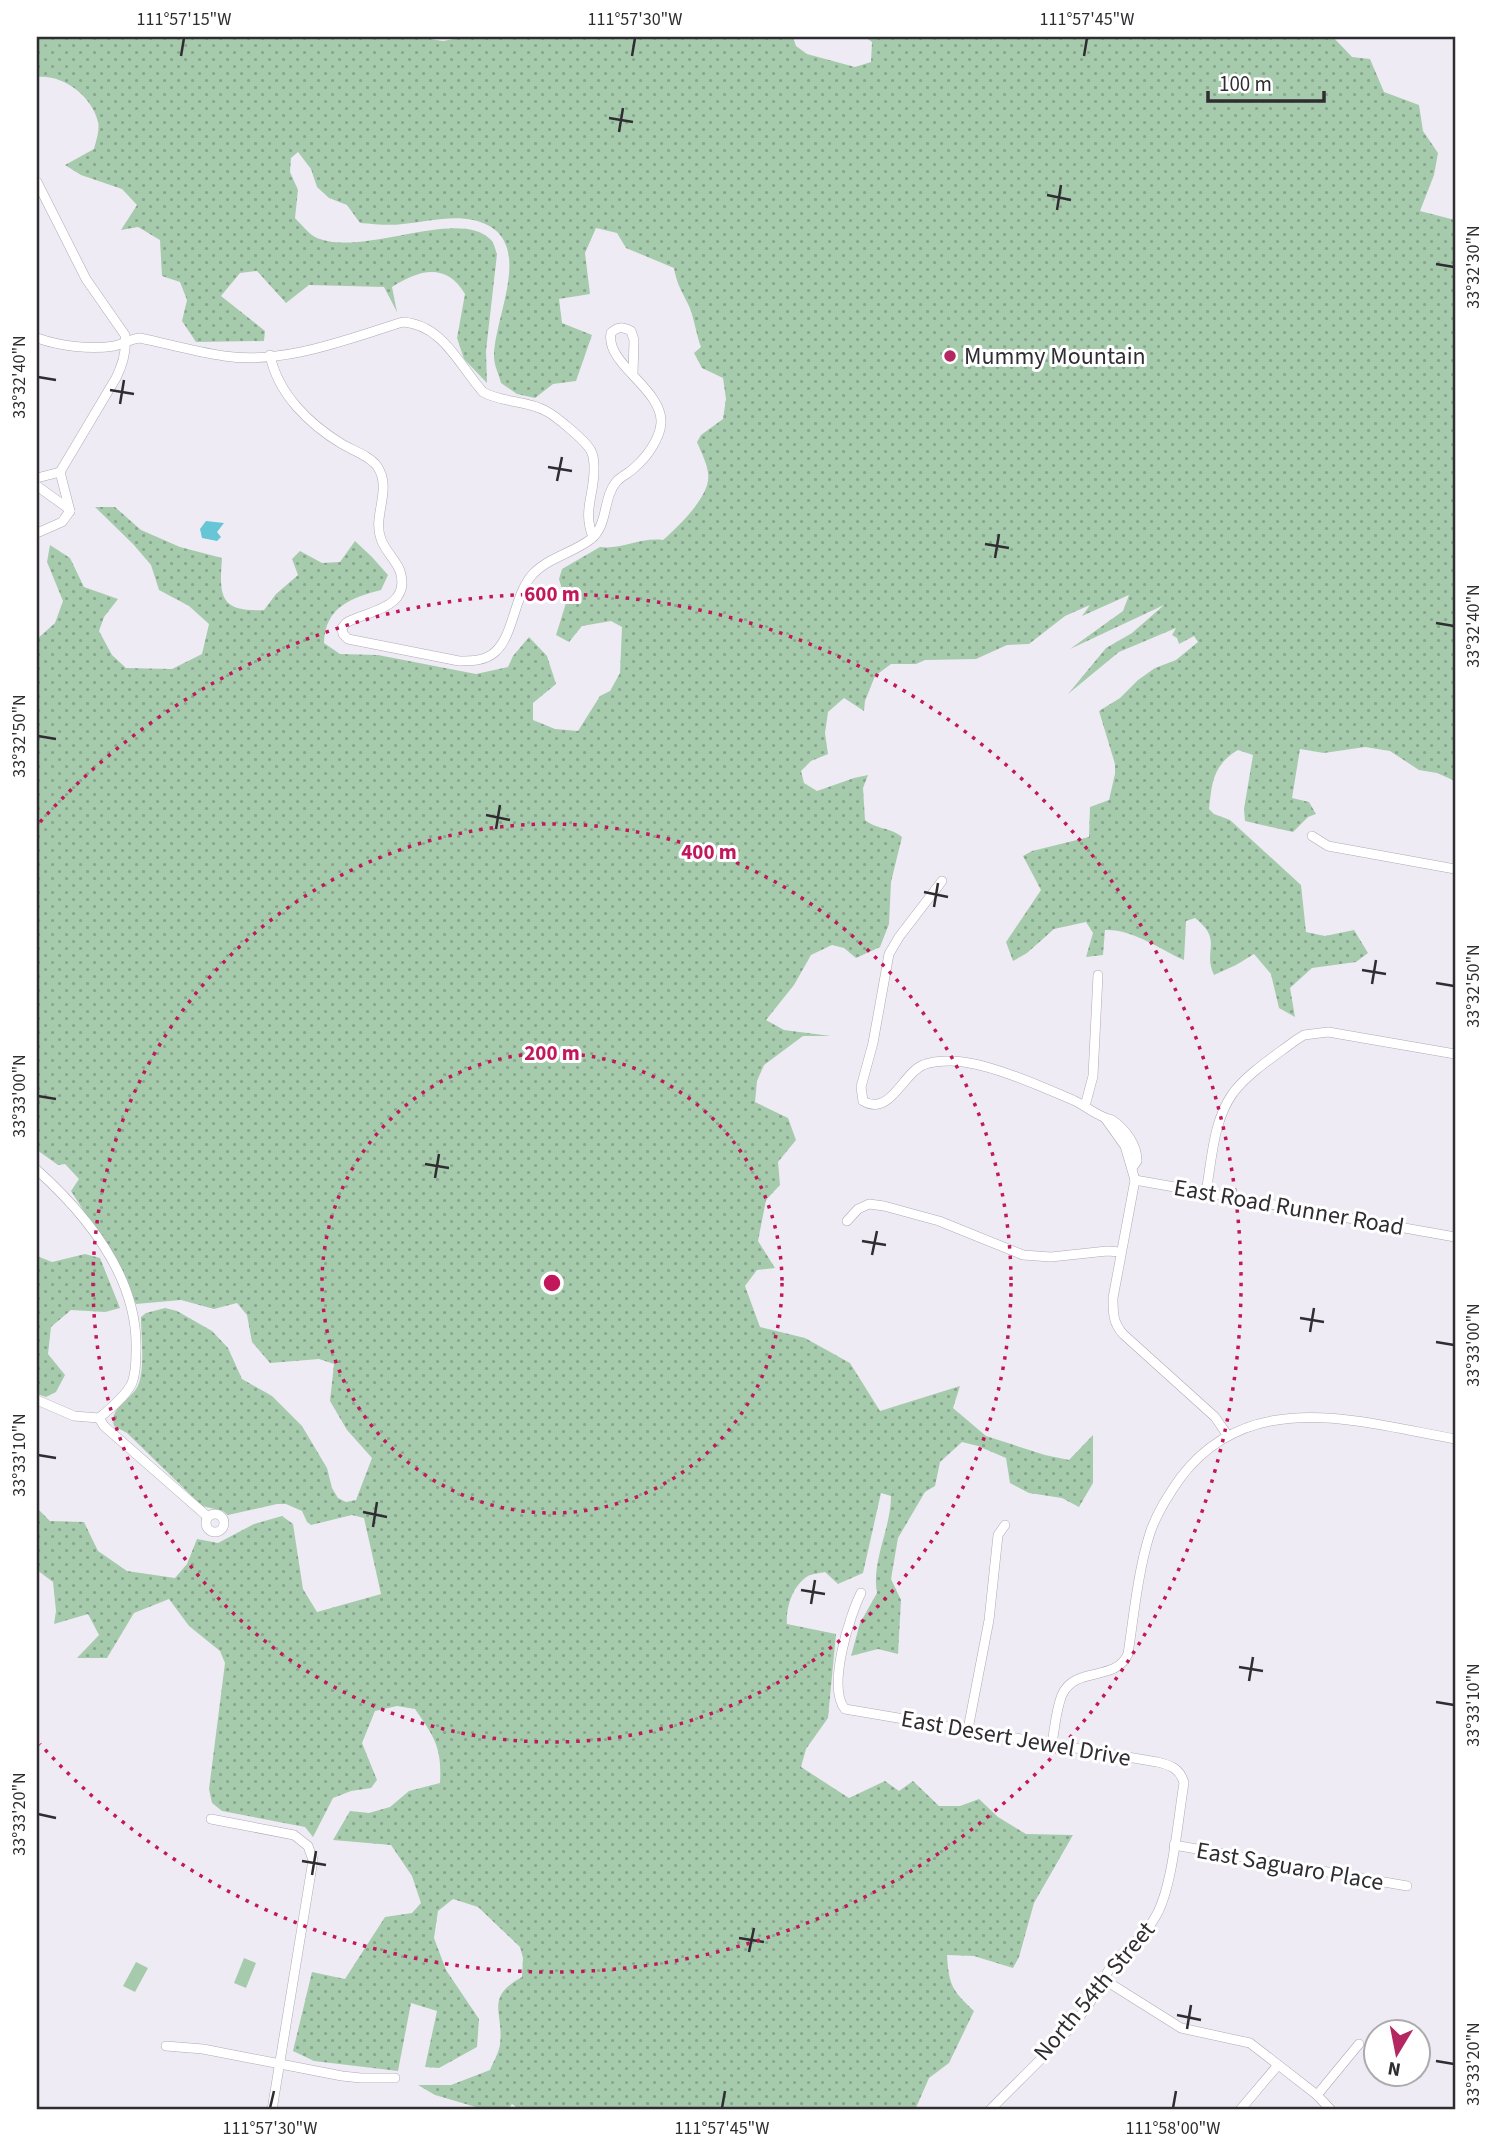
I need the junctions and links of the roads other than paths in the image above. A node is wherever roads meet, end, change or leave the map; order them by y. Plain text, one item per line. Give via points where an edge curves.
1 (37, 182) edge
2 (37, 338) edge
3 (126, 342) junction
4 (271, 355) junction
5 (633, 374) junction
6 (60, 472) junction
7 (37, 478) edge
8 (37, 486) edge
9 (70, 510) junction
10 (37, 533) edge
11 (593, 537) junction
12 (1312, 836) dead end
13 (1455, 869) edge
14 (942, 881) dead end
15 (1098, 975) dead end
16 (1455, 1054) edge
17 (1085, 1106) junction
18 (37, 1170) edge
19 (1135, 1180) junction
20 (1206, 1192) junction
21 (846, 1221) dead end
22 (1455, 1237) edge
23 (1121, 1252) junction
24 (37, 1400) edge
25 (99, 1418) junction
26 (1228, 1436) junction
27 (1455, 1439) edge
28 (208, 1517) dead end
29 (1005, 1525) dead end
30 (860, 1593) dead end
31 (968, 1728) junction
32 (1052, 1743) junction
33 (1182, 1775) joint
34 (211, 1819) dead end
35 (1174, 1845) junction
36 (1406, 1886) dead end
37 (1103, 1979) junction
38 (1359, 2043) dead end
39 (166, 2046) dead end
40 (1278, 2064) junction
41 (279, 2065) junction
42 (395, 2078) dead end
43 (1317, 2095) junction
44 (272, 2110) edge
45 (990, 2110) edge
46 (1240, 2110) edge
47 (1331, 2110) edge

1 - 3 street via 86,279
2 - 3 street via 85,346
3 - 4 street via 140,338 226,357
3 - 6 street via 116,378
4 - 11 street via 304,352 403,322 428,329 441,338 483,392 546,411 591,450 594,467 587,524
4 - 11 street via 274,373 310,421 376,464 383,477 379,534 401,574 400,585 387,607 346,623 342,628 348,639 459,662 484,659 501,646 533,574
5 - 5 street via 631,331 615,328 611,345
5 - 11 street via 657,404 659,434 643,459 613,488 601,527
6 - 7 street
6 - 9 street
8 - 9 street
9 - 10 street via 62,522
12 - 13 street via 1328,846
14 - 17 street via 889,954 861,1087 863,1101 877,1105 894,1095 922,1065 950,1061 985,1067
15 - 17 street via 1093,1076
16 - 20 street via 1328,1032 1304,1035 1242,1084 1228,1102 1218,1123
17 - 19 street via 1112,1119 1134,1145
18 - 25 street via 91,1227 133,1308 137,1336 134,1378
19 - 20 street, East Road Runner Road
19 - 23 street
20 - 22 street, East Road Runner Road
21 - 23 street via 869,1204 939,1221 1023,1255
23 - 26 street via 1114,1298 1116,1326 1215,1417
24 - 25 street via 74,1416
25 - 28 street
26 - 27 street via 1276,1419 1301,1416
26 - 32 street via 1187,1469 1158,1512 1146,1546 1128,1654 1115,1670 1074,1679 1063,1692
29 - 31 street via 998,1535 989,1620
30 - 31 street, East Desert Jewel Drive via 846,1638 839,1702 845,1709
31 - 32 street, East Desert Jewel Drive
32 - 33 street, East Desert Jewel Drive via 1172,1765
33 - 35 street, North 54th Street
34 - 41 street via 294,1835 308,1846 313,1860
35 - 36 street, East Saguaro Place
35 - 37 street, North 54th Street via 1157,1915
37 - 40 street via 1181,2028 1250,2043
37 - 45 street, North 54th Street via 1072,2024
38 - 43 street
39 - 41 street
40 - 43 street
40 - 46 street
41 - 42 street via 361,2078
41 - 44 street
43 - 47 street

